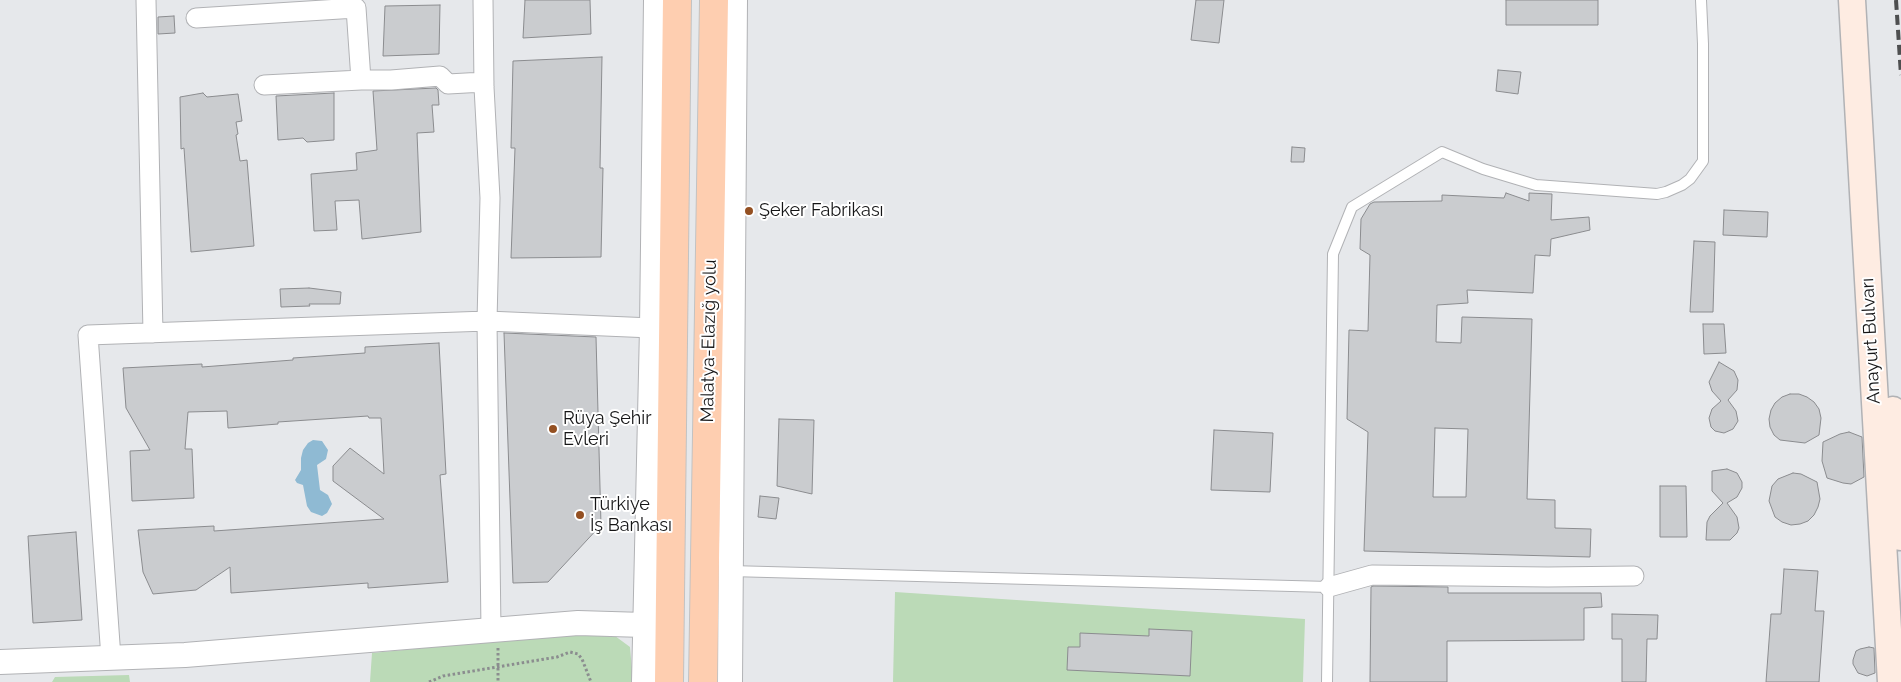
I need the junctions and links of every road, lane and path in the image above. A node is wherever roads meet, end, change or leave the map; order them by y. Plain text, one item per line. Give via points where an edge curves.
1 (146, 0) edge
2 (483, 0) edge
3 (656, 0) edge
4 (677, 0) edge
5 (714, 0) edge
6 (735, 0) edge
7 (1701, 0) edge
8 (1852, 0) edge
9 (1870, 0) edge
10 (196, 18) dead end
11 (361, 80) junction
12 (484, 82) junction
13 (264, 85) dead end
14 (487, 321) junction
15 (652, 328) junction
16 (153, 333) junction
17 (1901, 537) edge
18 (730, 571) junction
19 (1634, 576) dead end
20 (1329, 586) junction
21 (644, 625) junction
22 (495, 629) junction
23 (111, 658) junction
24 (0, 662) edge
25 (498, 668) junction
26 (429, 682) edge
27 (498, 682) edge
28 (591, 682) edge
29 (644, 682) edge
30 (669, 682) edge
31 (703, 682) edge
32 (730, 682) edge
33 (1327, 682) edge
34 (1891, 682) edge

1 - 16 street
2 - 12 street
3 - 15 street
4 - 30 highway, Malatya-Elazığ yolu
5 - 31 highway, Malatya-Elazığ yolu
6 - 18 street
7 - 20 lane via 1703,161 1682,185 1657,194 1536,185 1483,170 1442,152 1352,207 1333,254
8 - 34 main road, Anayurt Bulvarı
9 - 17 main road, Anayurt Bulvarı
10 - 11 street via 356,8
11 - 12 street via 440,76 448,84
11 - 13 street
12 - 14 street via 490,198
14 - 15 street
14 - 16 street
14 - 22 street
15 - 21 street
16 - 23 street via 88,335
18 - 20 lane
18 - 32 street
19 - 20 street via 1372,575
20 - 33 lane
21 - 22 street via 578,623
21 - 29 street
22 - 23 street via 185,655
22 - 25 path
23 - 24 street
25 - 26 path via 443,676
25 - 27 path
25 - 28 path via 557,658 570,652 582,659

